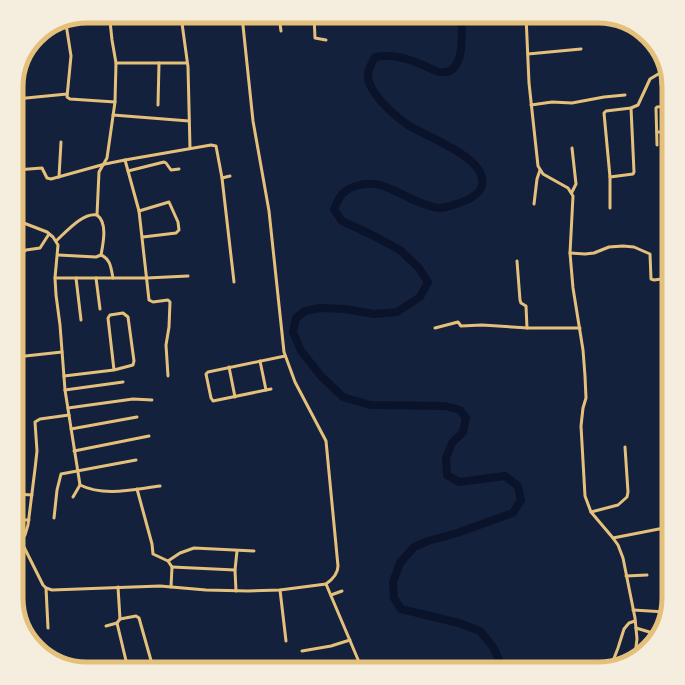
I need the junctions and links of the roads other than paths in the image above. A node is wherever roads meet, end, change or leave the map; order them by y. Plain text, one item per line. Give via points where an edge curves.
1 (111, 23) edge
2 (182, 23) edge
3 (243, 23) edge
4 (280, 23) edge
5 (314, 23) edge
6 (526, 23) edge
7 (66, 26) edge
8 (281, 31) dead end
9 (326, 40) dead end
10 (581, 49) dead end
11 (528, 54) junction
12 (116, 63) junction
13 (159, 63) junction
14 (187, 63) junction
15 (660, 73) joint
16 (661, 84) dead end
17 (67, 94) junction
18 (625, 95) dead end
19 (23, 98) edge
20 (115, 102) junction
21 (158, 105) dead end
22 (531, 105) junction
23 (662, 107) edge
24 (631, 108) junction
25 (113, 115) junction
26 (189, 121) junction
27 (657, 132) junction
28 (662, 132) edge
29 (61, 142) dead end
30 (657, 145) dead end
31 (190, 148) junction
32 (572, 148) dead end
33 (125, 160) junction
34 (105, 164) junction
35 (23, 169) edge
36 (179, 169) dead end
37 (540, 170) junction
38 (128, 171) junction
39 (230, 176) dead end
40 (59, 177) junction
41 (610, 177) junction
42 (222, 178) junction
43 (572, 192) junction
44 (534, 204) dead end
45 (610, 208) dead end
46 (139, 211) junction
47 (97, 215) junction
48 (23, 223) edge
49 (49, 234) junction
50 (143, 237) junction
51 (56, 241) junction
52 (23, 252) edge
53 (570, 253) junction
54 (58, 255) junction
55 (101, 255) junction
56 (517, 261) dead end
57 (188, 276) dead end
58 (55, 278) junction
59 (76, 278) junction
60 (96, 278) junction
61 (113, 278) junction
62 (147, 278) junction
63 (662, 279) edge
64 (234, 282) dead end
65 (100, 309) dead end
66 (81, 320) dead end
67 (435, 328) dead end
68 (527, 328) junction
69 (580, 328) junction
70 (62, 352) junction
71 (23, 356) edge
72 (285, 356) junction
73 (260, 361) junction
74 (229, 367) junction
75 (114, 370) junction
76 (64, 376) junction
77 (168, 376) dead end
78 (122, 382) dead end
79 (271, 389) dead end
80 (65, 390) junction
81 (266, 390) junction
82 (235, 397) junction
83 (152, 400) dead end
84 (68, 408) junction
85 (68, 415) junction
86 (137, 417) dead end
87 (71, 429) junction
88 (149, 436) dead end
89 (624, 447) dead end
90 (74, 451) junction
91 (136, 460) dead end
92 (78, 471) junction
93 (80, 485) junction
94 (160, 486) dead end
95 (137, 488) junction
96 (23, 494) edge
97 (32, 495) junction
98 (73, 497) dead end
99 (591, 512) junction
100 (54, 518) dead end
101 (23, 520) edge
102 (29, 520) junction
103 (662, 528) edge
104 (23, 536) edge
105 (613, 538) junction
106 (23, 546) edge
107 (237, 550) junction
108 (254, 551) dead end
109 (168, 561) junction
110 (172, 568) junction
111 (235, 570) junction
112 (647, 575) dead end
113 (626, 576) junction
114 (326, 584) junction
115 (171, 587) junction
116 (46, 588) junction
117 (118, 588) junction
118 (280, 590) junction
119 (236, 591) junction
120 (342, 591) dead end
121 (331, 595) junction
122 (633, 610) junction
123 (661, 612) edge
124 (120, 619) junction
125 (635, 622) junction
126 (117, 623) junction
127 (106, 626) dead end
128 (48, 628) dead end
129 (636, 628) junction
130 (651, 633) edge
131 (350, 640) junction
132 (286, 641) dead end
133 (636, 649) edge
134 (302, 651) dead end
135 (613, 660) edge
136 (126, 662) edge
137 (151, 662) edge
138 (359, 662) edge

1 - 12 street
2 - 14 street
3 - 72 street via 253,121 270,211
4 - 8 street
5 - 9 street via 315,38
6 - 11 street
7 - 17 street via 71,56
10 - 11 street
11 - 22 street
12 - 13 street
12 - 20 street
13 - 14 street
13 - 21 street
14 - 26 street
15 - 16 street
15 - 24 street via 650,79 639,104
17 - 19 street
17 - 20 street via 70,99
18 - 22 street via 604,96 572,103
20 - 25 street
22 - 37 street via 536,160
23 - 27 street via 656,108
24 - 41 street via 634,173
24 - 41 street via 604,112
25 - 26 street
25 - 34 street
26 - 31 street
27 - 28 street
27 - 30 street
29 - 40 street
31 - 33 street
31 - 42 street via 216,146
32 - 43 street via 576,184
33 - 34 street
33 - 38 street
34 - 40 street
34 - 47 street via 98,175
35 - 40 street via 42,168 47,179
36 - 38 street via 171,170 164,162
37 - 43 street
37 - 44 street
38 - 46 street
39 - 42 street
41 - 45 street
42 - 64 street
43 - 53 street via 574,200
46 - 50 street
46 - 50 street via 169,202 179,223 179,230 176,233
47 - 51 street via 83,217
47 - 55 street via 103,226
48 - 49 street
49 - 51 street
49 - 52 street via 40,248
50 - 62 street
51 - 54 street
53 - 63 street via 594,253 609,247 634,247 650,254 651,278
53 - 69 street
54 - 55 street
54 - 58 street
55 - 61 street via 109,260
56 - 68 street via 520,300 526,306
57 - 62 street
58 - 59 street
58 - 70 street
59 - 60 street
59 - 66 street
60 - 61 street
60 - 65 street
61 - 62 street
62 - 77 street via 149,300 170,302 166,345
67 - 68 street via 458,322 461,326
68 - 69 street
69 - 99 street via 586,398 581,426 584,491
70 - 71 street
70 - 76 street
72 - 73 street
72 - 114 street via 295,382 326,441 338,569
73 - 74 street
73 - 81 street
74 - 82 street
74 - 82 street via 207,373 211,398 215,401
75 - 75 street via 108,318 110,315 124,313 128,317 134,362 131,366
75 - 76 street
76 - 80 street
78 - 80 street
79 - 81 street
80 - 84 street
81 - 82 street
83 - 84 street via 133,399
84 - 85 street
85 - 87 street
85 - 97 street via 42,418 35,422 37,456
86 - 87 street
87 - 90 street
88 - 90 street
89 - 99 street via 627,497 618,505
90 - 92 street
91 - 92 street
92 - 93 street
92 - 100 street via 60,475
93 - 95 street via 103,491
93 - 98 street
94 - 95 street
95 - 109 street via 153,554
96 - 97 street
97 - 102 street
99 - 105 street
101 - 102 street
102 - 104 street
103 - 105 street
105 - 113 street via 623,558
106 - 116 street
107 - 108 street
107 - 109 street via 194,548
107 - 111 street
109 - 110 street
110 - 111 street
110 - 115 street
111 - 119 street
112 - 113 street
113 - 122 street
114 - 118 street
114 - 121 street
115 - 117 street
115 - 119 street
116 - 117 street
116 - 128 street
117 - 124 street
118 - 119 street
118 - 132 street
120 - 121 street
121 - 131 street
122 - 123 street
122 - 125 street
124 - 126 street
124 - 137 street via 139,617
125 - 129 street
125 - 135 street via 629,623 624,629
126 - 127 street
126 - 136 street
129 - 130 street
129 - 133 street
131 - 134 street
131 - 138 street

